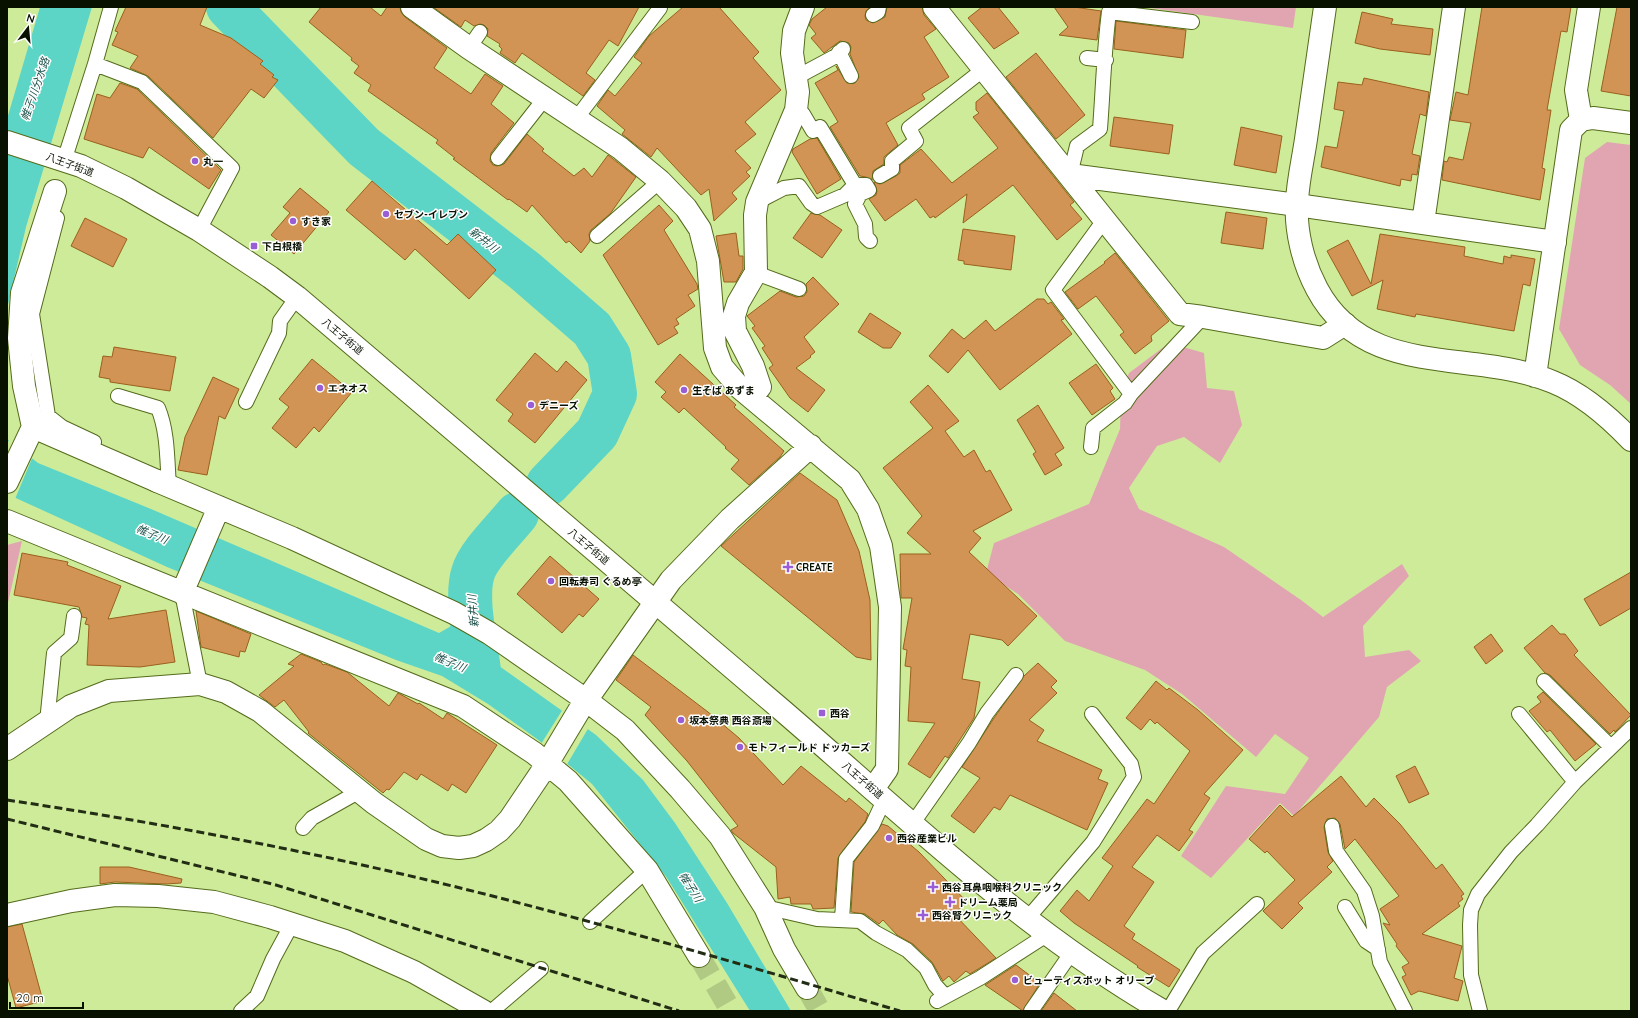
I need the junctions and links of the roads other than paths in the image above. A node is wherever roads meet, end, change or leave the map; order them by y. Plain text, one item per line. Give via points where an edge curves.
1 (111, 7) edge
2 (412, 7) edge
3 (803, 7) edge
4 (934, 7) edge
5 (1325, 7) edge
6 (1454, 7) edge
7 (1589, 7) edge
8 (660, 8) edge
9 (1192, 22) dead end
10 (1087, 58) dead end
11 (1106, 60) junction
12 (95, 64) junction
13 (984, 69) junction
14 (851, 76) dead end
15 (795, 78) junction
16 (545, 98) junction
17 (796, 110) junction
18 (576, 119) junction
19 (1581, 120) junction
20 (1631, 123) edge
21 (7, 142) edge
22 (498, 158) dead end
23 (57, 159) junction
24 (1070, 175) junction
25 (880, 176) dead end
26 (660, 182) junction
27 (854, 185) junction
28 (59, 192) joint
29 (757, 202) junction
30 (1297, 205) junction
31 (1105, 219) junction
32 (1423, 223) junction
33 (199, 230) junction
34 (597, 236) dead end
35 (870, 241) dead end
36 (1555, 242) junction
37 (756, 273) junction
38 (799, 289) dead end
39 (297, 297) junction
40 (1203, 317) junction
41 (1345, 324) junction
42 (12, 345) edge
43 (1535, 376) junction
44 (1131, 394) junction
45 (118, 396) dead end
46 (752, 397) junction
47 (246, 402) dead end
48 (31, 431) junction
49 (1631, 440) edge
50 (811, 446) junction
51 (1091, 447) dead end
52 (165, 481) junction
53 (7, 482) edge
54 (217, 511) junction
55 (7, 521) edge
56 (184, 587) junction
57 (656, 602) junction
58 (74, 616) dead end
59 (1016, 675) dead end
60 (1544, 681) dead end
61 (200, 684) junction
62 (583, 704) junction
63 (1092, 714) dead end
64 (1519, 714) dead end
65 (48, 722) junction
66 (1631, 728) edge
67 (1611, 748) junction
68 (7, 749) edge
69 (548, 761) junction
70 (1575, 782) junction
71 (360, 791) junction
72 (879, 794) junction
73 (913, 823) junction
74 (1332, 826) dead end
75 (303, 828) dead end
76 (647, 870) junction
77 (1257, 904) dead end
78 (766, 907) junction
79 (1345, 907) dead end
80 (7, 915) edge
81 (842, 919) junction
82 (1027, 919) junction
83 (590, 922) dead end
84 (292, 924) junction
85 (1048, 934) junction
86 (1378, 950) junction
87 (1072, 952) junction
88 (699, 956) tunnel mouth
89 (541, 969) dead end
90 (807, 988) tunnel mouth
91 (241, 1011) edge
92 (483, 1011) edge
93 (492, 1011) edge
94 (1031, 1011) edge
95 (1163, 1011) edge
96 (1168, 1011) edge
97 (1405, 1011) edge
98 (1480, 1011) edge

1 - 12 lane
2 - 16 main road via 474,40
3 - 15 main road via 794,31 792,53
4 - 13 main road
5 - 30 main road
6 - 32 main road
7 - 19 main road via 1576,90
8 - 18 lane
9 - 11 lane via 1110,12 1105,43
10 - 11 lane
11 - 24 lane via 1100,129 1077,146
12 - 23 lane
12 - 33 lane via 142,82 232,168
13 - 24 main road via 1006,86
13 - 25 lane via 909,128 916,141 892,161 892,169
14 - 15 lane via 841,51
15 - 17 main road via 798,92
16 - 18 main road
16 - 22 lane
17 - 27 lane via 803,114 813,131 820,127
17 - 29 main road
18 - 26 main road via 620,148
19 - 20 main road via 1593,118
19 - 36 main road via 1570,130
21 - 23 main road, 八王子街道
23 - 33 main road, 八王子街道 via 81,166 126,188
24 - 30 main road
24 - 31 main road
26 - 34 lane
26 - 46 main road via 686,208 700,229 708,261 715,348 722,367 740,388
27 - 29 lane via 845,195 817,207 799,186 784,188
27 - 35 lane via 866,185 869,190 860,194 855,204 865,224 866,237
28 - 42 main road via 22,293 19,338
28 - 52 lane via 32,314 48,416 62,427
29 - 37 main road
30 - 32 main road
30 - 41 main road via 1301,245 1308,273 1322,299
31 - 40 main road via 1180,314
31 - 44 lane via 1053,290
32 - 36 main road
33 - 39 main road, 八王子街道
36 - 43 main road
37 - 38 lane
37 - 46 main road via 738,303 734,316 735,331 753,366 760,387
39 - 47 lane via 280,321 279,333
39 - 57 main road, 八王子街道
40 - 41 main road via 1323,338
40 - 44 lane
41 - 43 main road via 1362,337 1406,355
42 - 48 main road via 24,386
43 - 49 main road via 1553,381 1573,392 1598,409
44 - 51 lane via 1125,403 1093,428
45 - 52 lane via 158,408 164,436
46 - 50 main road
48 - 52 main road
48 - 53 main road
50 - 57 main road via 730,519 672,580
50 - 72 main road via 850,480 868,509 881,546 890,607 888,756 887,769
52 - 54 main road
54 - 56 main road
54 - 62 main road via 292,538 454,613 488,633
55 - 56 main road via 124,569
56 - 61 lane
56 - 69 main road via 463,706
57 - 62 main road
57 - 72 main road, 八王子街道
58 - 65 lane via 71,638 54,653
59 - 73 lane via 987,712 969,743
60 - 67 lane
61 - 65 main road via 109,691 71,706
61 - 71 main road via 226,692 260,711
62 - 69 main road
62 - 78 main road via 625,730 680,789 720,836
63 - 82 lane via 1131,764 1134,776 1093,842
64 - 70 lane
65 - 68 main road
66 - 67 lane
67 - 70 lane
69 - 71 main road via 510,819 499,831 473,846 442,846 426,839
69 - 76 main road
70 - 98 lane via 1511,852 1478,894 1471,910 1471,975
71 - 75 lane via 312,818
72 - 73 main road, 八王子街道
72 - 81 lane via 872,826 846,860
73 - 82 main road, 八王子街道
74 - 86 lane via 1336,851 1364,891 1372,916
76 - 83 lane
76 - 88 main road
77 - 96 lane via 1203,953
78 - 81 lane via 817,919
78 - 90 main road via 784,949
79 - 86 lane via 1366,941
80 - 84 main road via 71,900 158,896 214,902
81 - 85 lane via 860,921 907,950 926,968 941,999 980,978
82 - 85 main road, 八王子街道
84 - 91 lane via 257,996
84 - 92 main road via 345,941 414,972
85 - 87 main road, 八王子街道
86 - 97 lane via 1380,962
87 - 94 lane
87 - 95 main road, 八王子街道 via 1118,985
89 - 93 lane

